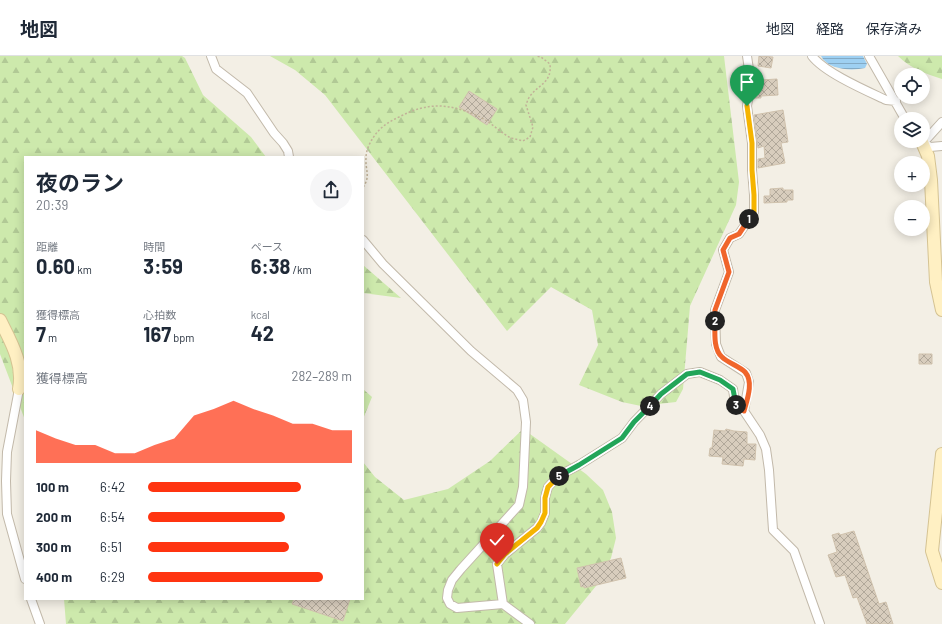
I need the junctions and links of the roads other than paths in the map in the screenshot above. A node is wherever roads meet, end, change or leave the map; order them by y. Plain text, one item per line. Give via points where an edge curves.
1 (211, 56) edge
2 (747, 56) edge
3 (812, 56) edge
4 (869, 56) edge
5 (894, 99) edge
6 (894, 102) edge
7 (942, 122) edge
8 (930, 134) edge
9 (942, 146) edge
10 (930, 147) edge
11 (925, 148) edge
12 (289, 156) edge
13 (364, 241) edge
14 (942, 310) edge
15 (0, 320) edge
16 (19, 389) joint
17 (744, 411) junction
18 (942, 454) edge
19 (24, 575) edge
20 (942, 583) edge
21 (31, 600) edge
22 (503, 604) junction
23 (40, 624) edge
24 (530, 624) edge
25 (820, 624) edge

1 - 12 street via 216,69 247,93 288,150
2 - 17 street via 751,83 747,106 752,143 754,212 739,234 730,238 723,250 729,272 715,310 716,344 721,357 746,372 750,382
3 - 6 street via 830,71 886,100
4 - 5 street
7 - 8 street
9 - 10 street
11 - 14 street via 931,180 936,282
13 - 22 street via 394,275 471,351 517,390 523,400 526,422 523,487 519,505 461,568 452,580 447,598 450,604 457,608
15 - 16 street via 15,351 20,369
16 - 19 street via 7,452 6,487 7,514
17 - 22 street via 734,404 733,389 720,380 700,372 687,374 661,394 622,438 558,476 548,487 545,513 537,528 505,554 497,564
17 - 25 street via 760,435 766,450 773,530 794,551
18 - 20 street via 932,551
21 - 23 street
22 - 24 street

